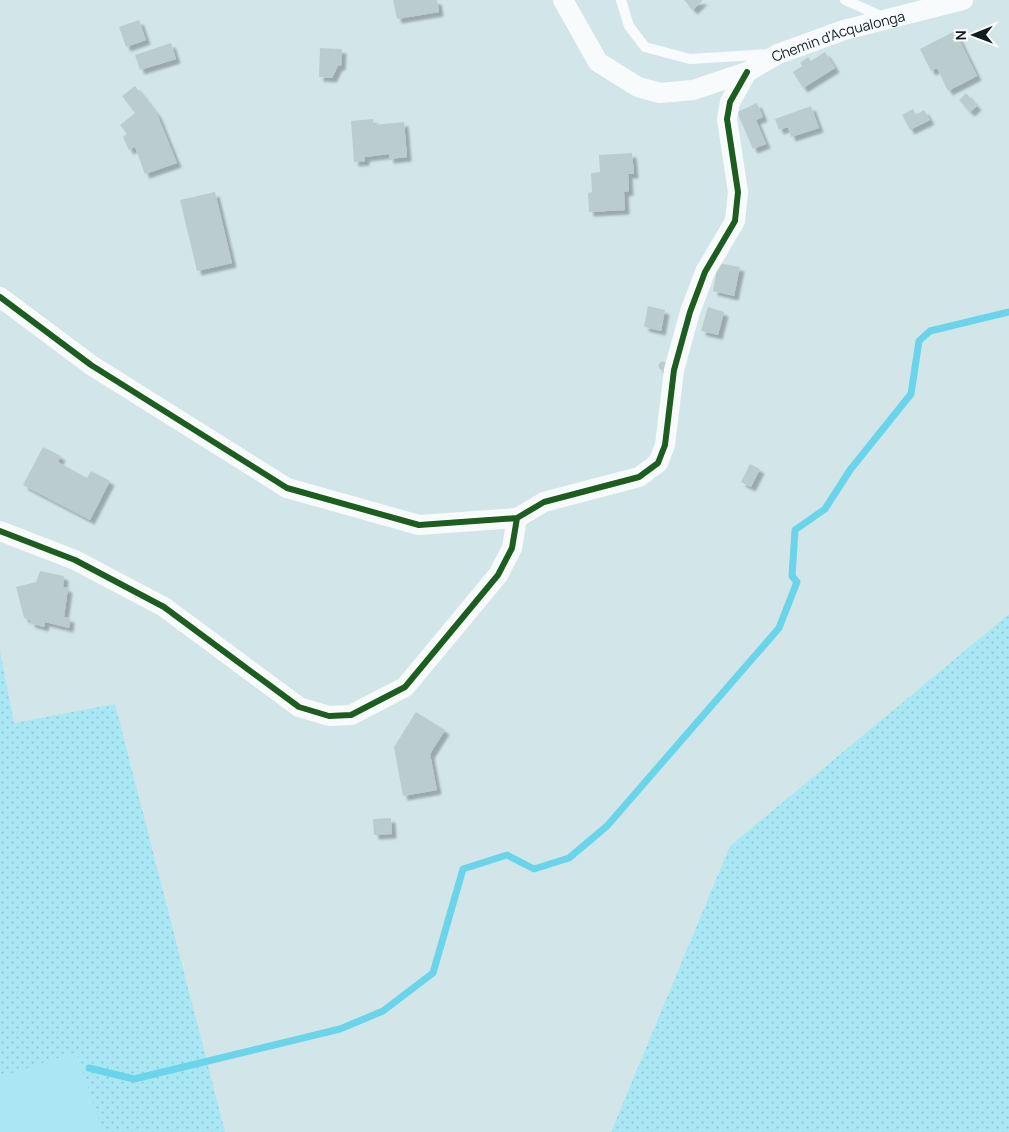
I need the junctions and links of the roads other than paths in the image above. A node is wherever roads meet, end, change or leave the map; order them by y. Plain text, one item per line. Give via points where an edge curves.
1 (563, 0) edge
2 (621, 0) edge
3 (845, 0) edge
4 (963, 0) edge
5 (889, 20) junction
6 (778, 54) junction
7 (746, 72) junction
8 (0, 297) edge
9 (517, 518) junction
10 (0, 531) edge

1 - 7 street, Chemin d'Acqualonga via 598,62 638,87 660,93 693,90
2 - 6 lane via 629,26 645,47 690,59
3 - 5 lane
4 - 5 street, Chemin d'Acqualonga
5 - 6 street, Chemin d'Acqualonga via 844,30
6 - 7 street, Chemin d'Acqualonga
7 - 9 street via 730,102 727,119 738,192 735,221 705,272 690,312 674,370 665,445 658,463 639,476 544,502
8 - 9 street via 91,365 286,488 419,525
9 - 10 street via 512,548 498,575 405,687 351,714 329,716 299,707 164,607 75,560

